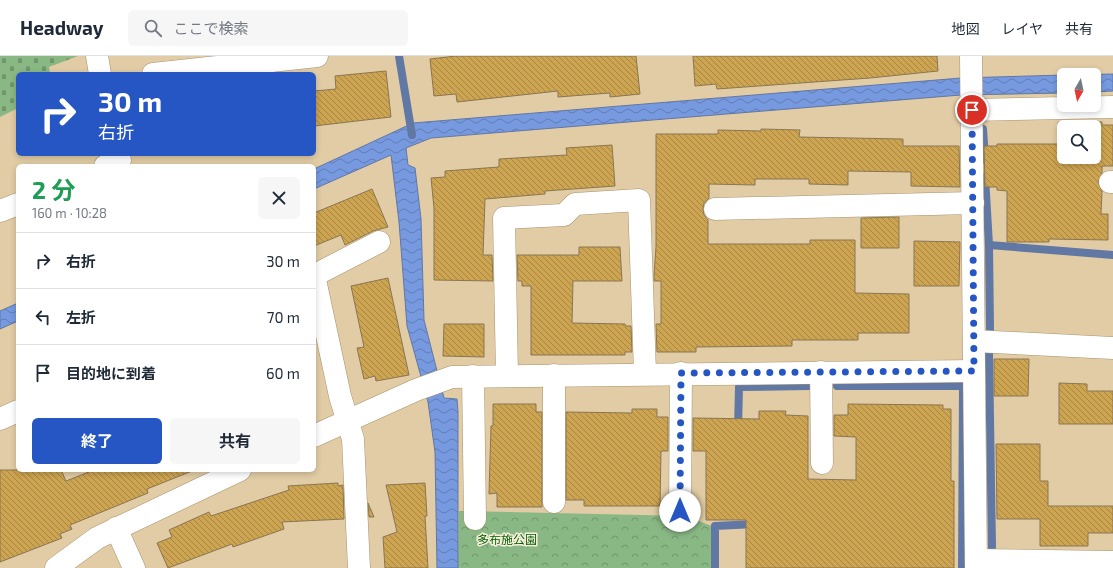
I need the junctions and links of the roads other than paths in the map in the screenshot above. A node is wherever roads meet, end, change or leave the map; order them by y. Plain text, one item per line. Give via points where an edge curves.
1 (97, 56) edge
2 (316, 56) edge
3 (970, 56) edge
4 (100, 72) edge
5 (171, 72) edge
6 (972, 95) junction
7 (1113, 107) edge
8 (119, 156) edge
9 (111, 164) edge
10 (973, 203) junction
11 (16, 205) edge
12 (715, 209) dead end
13 (0, 211) edge
14 (380, 242) dead end
15 (316, 274) edge
16 (316, 284) edge
17 (974, 341) junction
18 (1113, 348) edge
19 (974, 371) junction
20 (821, 372) junction
21 (645, 373) junction
22 (681, 373) junction
23 (507, 375) junction
24 (554, 375) junction
25 (462, 376) junction
26 (16, 412) edge
27 (0, 419) edge
28 (348, 420) junction
29 (316, 435) edge
30 (822, 463) dead end
31 (236, 472) edge
32 (554, 502) dead end
33 (680, 511) dead end
34 (475, 520) dead end
35 (116, 528) junction
36 (1113, 562) edge
37 (976, 564) edge
38 (56, 568) edge
39 (134, 568) edge
40 (359, 568) edge

1 - 4 street
2 - 5 street
3 - 6 street
6 - 7 street
6 - 10 street
8 - 9 street via 120,160
10 - 12 street
10 - 17 street
11 - 13 street
14 - 15 street
16 - 28 street via 340,396
17 - 18 street
17 - 19 street
19 - 20 street
19 - 37 street
20 - 22 street
20 - 30 street
21 - 22 street
21 - 23 street via 639,200 575,204 564,215 504,218
21 - 24 street
22 - 33 street
23 - 24 street
23 - 25 street
24 - 32 street
25 - 28 street via 416,390
25 - 34 street
26 - 27 street
28 - 29 street
28 - 40 street via 353,439
31 - 35 street
35 - 38 street via 97,538
35 - 39 street
36 - 37 street

